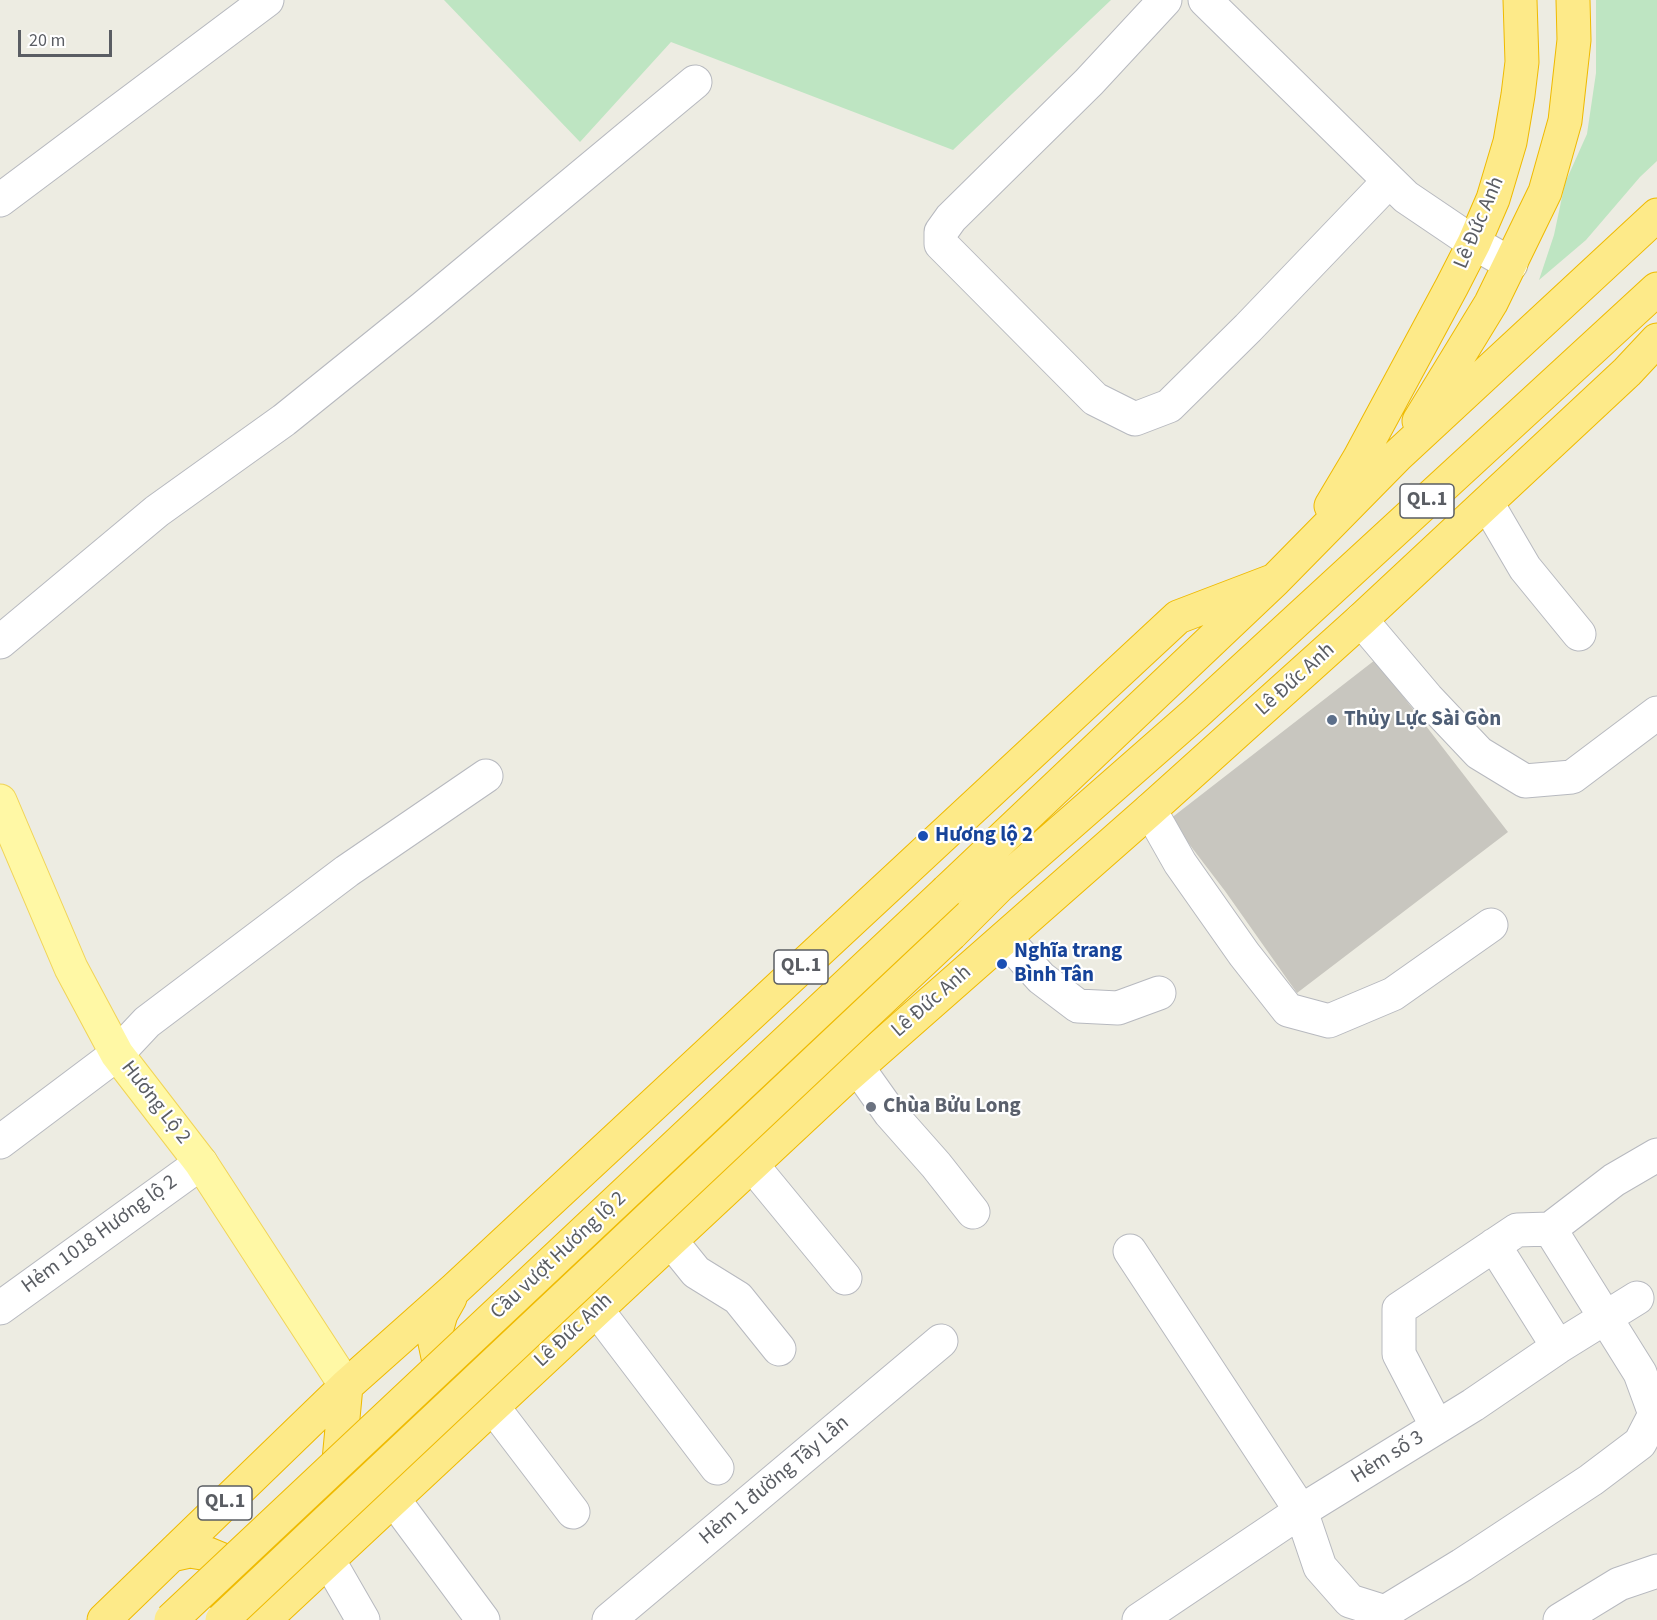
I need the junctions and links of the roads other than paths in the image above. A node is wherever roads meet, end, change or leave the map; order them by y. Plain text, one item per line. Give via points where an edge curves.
1 (267, 0) edge
2 (1165, 0) edge
3 (1205, 0) edge
4 (1520, 0) edge
5 (1573, 0) edge
6 (695, 82) dead end
7 (1389, 181) junction
8 (0, 200) edge
9 (1657, 215) edge
10 (1474, 243) junction
11 (1511, 264) junction
12 (1657, 289) edge
13 (1657, 340) edge
14 (1397, 456) junction
15 (1487, 503) junction
16 (1303, 552) junction
17 (1275, 580) junction
18 (1361, 620) junction
19 (1579, 634) dead end
20 (0, 642) edge
21 (1657, 713) edge
22 (486, 776) dead end
23 (1150, 810) junction
24 (4, 822) edge
25 (947, 891) joint
26 (1491, 926) dead end
27 (951, 934) joint
28 (1005, 938) junction
29 (1159, 993) dead end
30 (117, 1054) junction
31 (858, 1068) junction
32 (0, 1142) edge
33 (1657, 1155) edge
34 (201, 1162) junction
35 (752, 1165) junction
36 (973, 1212) dead end
37 (1550, 1229) junction
38 (671, 1241) junction
39 (1494, 1245) junction
40 (1130, 1251) dead end
41 (845, 1278) dead end
42 (455, 1289) junction
43 (1637, 1298) dead end
44 (0, 1308) edge
45 (597, 1310) junction
46 (1606, 1318) junction
47 (941, 1341) dead end
48 (1558, 1347) junction
49 (779, 1349) dead end
50 (521, 1381) junction
51 (346, 1386) junction
52 (493, 1407) junction
53 (1437, 1427) junction
54 (717, 1468) dead end
55 (394, 1500) junction
56 (1301, 1511) junction
57 (573, 1512) dead end
58 (172, 1554) junction
59 (329, 1561) junction
60 (1657, 1571) edge
61 (104, 1620) edge
62 (171, 1620) edge
63 (222, 1620) edge
64 (248, 1620) edge
65 (264, 1620) edge
66 (363, 1620) edge
67 (483, 1620) edge
68 (609, 1620) edge
69 (1139, 1620) edge
70 (1560, 1620) edge

1 - 8 street
2 - 7 street via 941,232 941,244 1095,399 1135,419 1169,406
3 - 7 street
4 - 10 highway, Lê Đức Anh / QL.1 via 1522,62 1512,133 1500,177
5 - 11 highway via 1574,40 1565,121 1545,192
6 - 20 street via 414,316 284,420 157,511
7 - 10 street
9 - 14 highway, Lê Đức Anh / QL.1
10 - 11 street
10 - 16 highway, Lê Đức Anh / QL.1 via 1359,459
11 - 14 highway via 1466,346
12 - 27 highway, Lê Đức Anh / QL.1 via 1196,713 1000,885
13 - 15 highway, Lê Đức Anh / QL.1
14 - 16 highway, Lê Đức Anh / QL.1
15 - 18 highway, Lê Đức Anh / QL.1
15 - 19 street via 1525,568
16 - 17 highway, Lê Đức Anh / QL.1
17 - 25 highway, Lê Đức Anh / QL.1
17 - 42 highway, Lê Đức Anh / QL.1 via 1178,617
18 - 21 street via 1479,753 1525,781 1572,777
18 - 23 highway, Lê Đức Anh / QL.1
22 - 30 street via 347,871 147,1022
23 - 26 street via 1180,863 1288,1010 1329,1021 1393,994
23 - 28 highway, Lê Đức Anh / QL.1
24 - 30 main road, Hương Lộ 2 via 71,968
25 - 62 highway, Cầu vượt Hương lộ 2 / QL.1, bridge
27 - 63 highway, Cầu vượt Hương lộ 2 / QL.1, bridge
28 - 29 street via 1041,978 1078,1006 1118,1008
28 - 31 highway, Lê Đức Anh / QL.1
30 - 32 street
30 - 34 main road, Hương Lộ 2
31 - 35 highway, Lê Đức Anh / QL.1
31 - 36 street via 890,1113
33 - 37 street via 1614,1180
34 - 44 street, Hẻm 1018 Hương lộ 2
34 - 51 main road, Hương Lộ 2
35 - 38 highway, Lê Đức Anh / QL.1
35 - 41 street
37 - 39 street via 1517,1230
37 - 46 street
38 - 45 highway, Lê Đức Anh / QL.1
38 - 49 street via 696,1272 738,1298
39 - 48 street
39 - 53 street via 1399,1309 1399,1354
40 - 56 street
42 - 50 highway via 441,1314 434,1338 439,1362 453,1382 475,1393 500,1393
42 - 51 highway, Lê Đức Anh / QL.1
43 - 46 street, Hẻm số 3
45 - 50 highway, Lê Đức Anh / QL.1
45 - 54 street
46 - 48 street, Hẻm số 3
46 - 56 street via 1640,1374 1655,1414 1640,1443 1462,1565 1385,1612 1350,1601 1320,1567
47 - 68 street, Hẻm 1 đường Tây Lân
48 - 53 street, Hẻm số 3
50 - 52 highway, Lê Đức Anh / QL.1
51 - 58 highway, Lê Đức Anh / QL.1
51 - 59 highway
52 - 55 highway, Lê Đức Anh / QL.1
52 - 57 street
53 - 56 street, Hẻm số 3
55 - 59 highway, Lê Đức Anh / QL.1
55 - 67 street
56 - 69 street, Hẻm số 3
58 - 61 highway, Lê Đức Anh / QL.1
58 - 64 highway via 190,1551 225,1561 247,1590
59 - 65 highway, Lê Đức Anh / QL.1
59 - 66 street
60 - 70 street via 1619,1584

